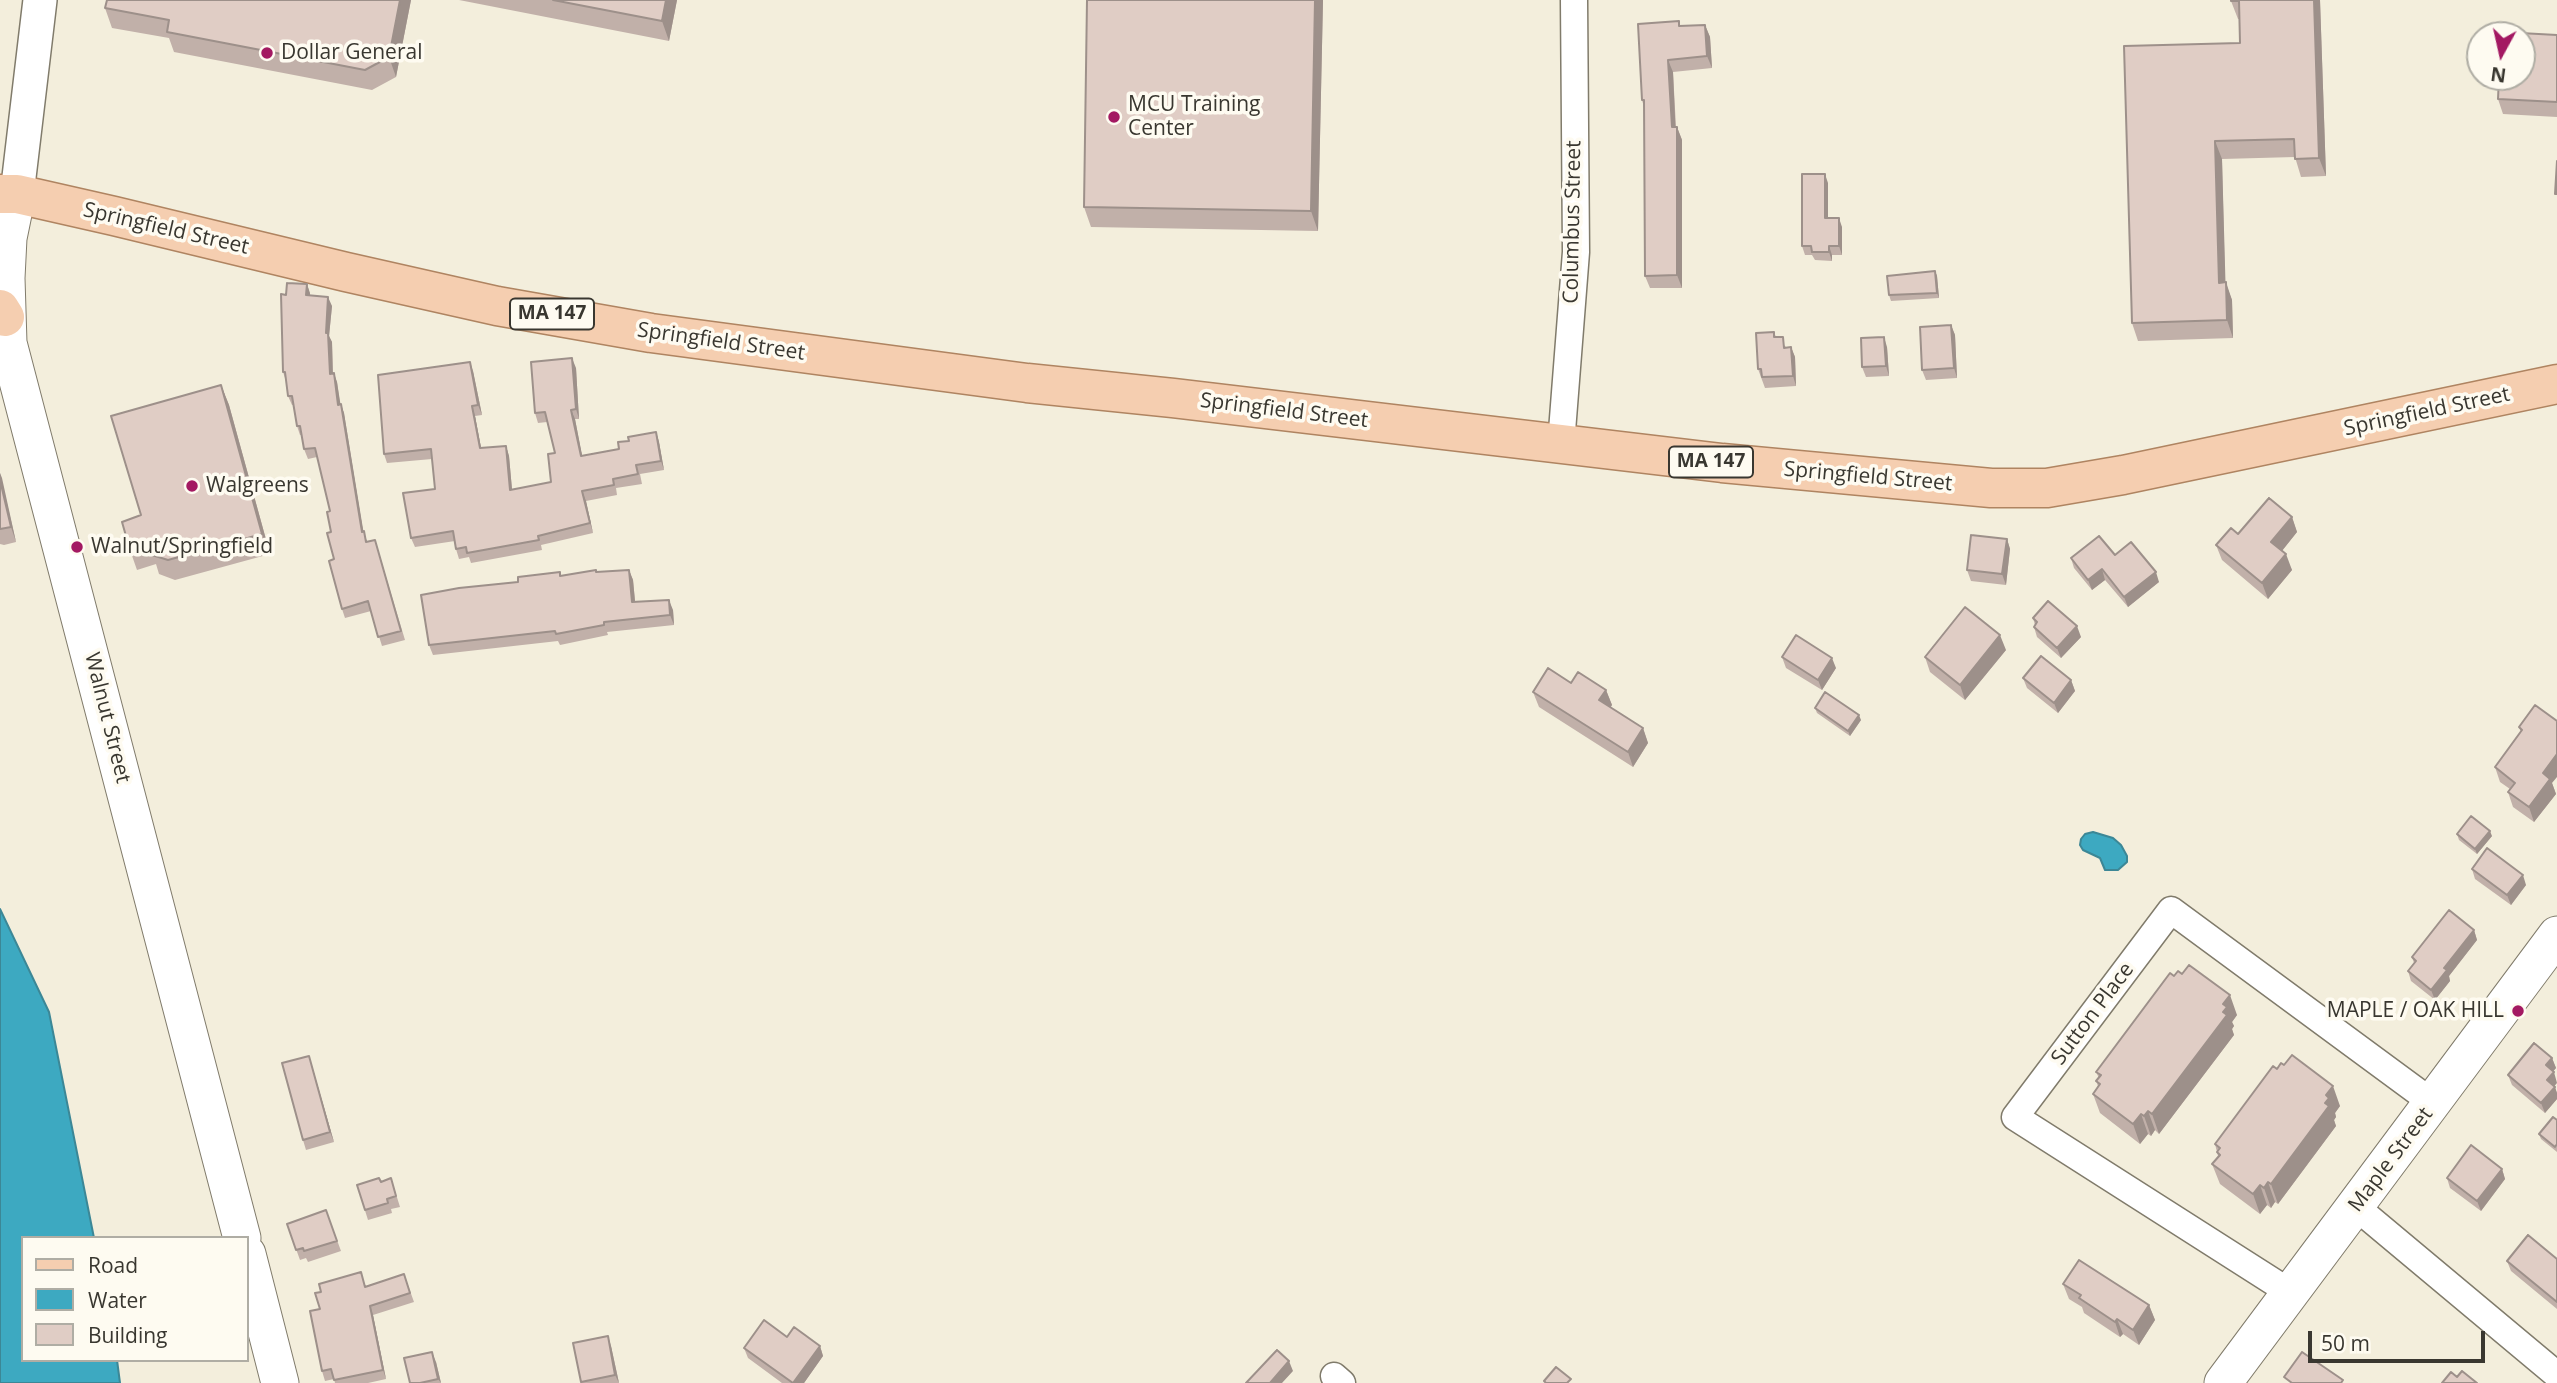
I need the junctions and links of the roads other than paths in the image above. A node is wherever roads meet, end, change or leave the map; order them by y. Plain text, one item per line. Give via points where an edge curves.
1 (40, 0) edge
2 (1574, 0) edge
3 (6, 190) edge
4 (3, 313) edge
5 (2557, 384) edge
6 (1561, 444) junction
7 (2554, 947) edge
8 (2432, 1103) junction
9 (2356, 1207) junction
10 (241, 1236) edge
11 (248, 1258) edge
12 (2291, 1293) junction
13 (2557, 1375) edge
14 (280, 1383) edge
15 (2223, 1383) edge

1 - 3 street
2 - 6 street, Columbus Street via 1576,252
3 - 4 main road, Walnut Street
3 - 6 main road, Springfield Street / MA 147 via 497,306 651,332 1027,383
4 - 10 main road, Walnut Street via 62,557
5 - 6 main road, Springfield Street / MA 147 via 2047,488 1991,488
7 - 8 main road, Maple Street
8 - 9 main road, Maple Street
8 - 12 street, Sutton Place via 2171,911 2015,1117
9 - 12 main road, Maple Street
9 - 13 street
11 - 14 main road
12 - 15 main road, Maple Street

